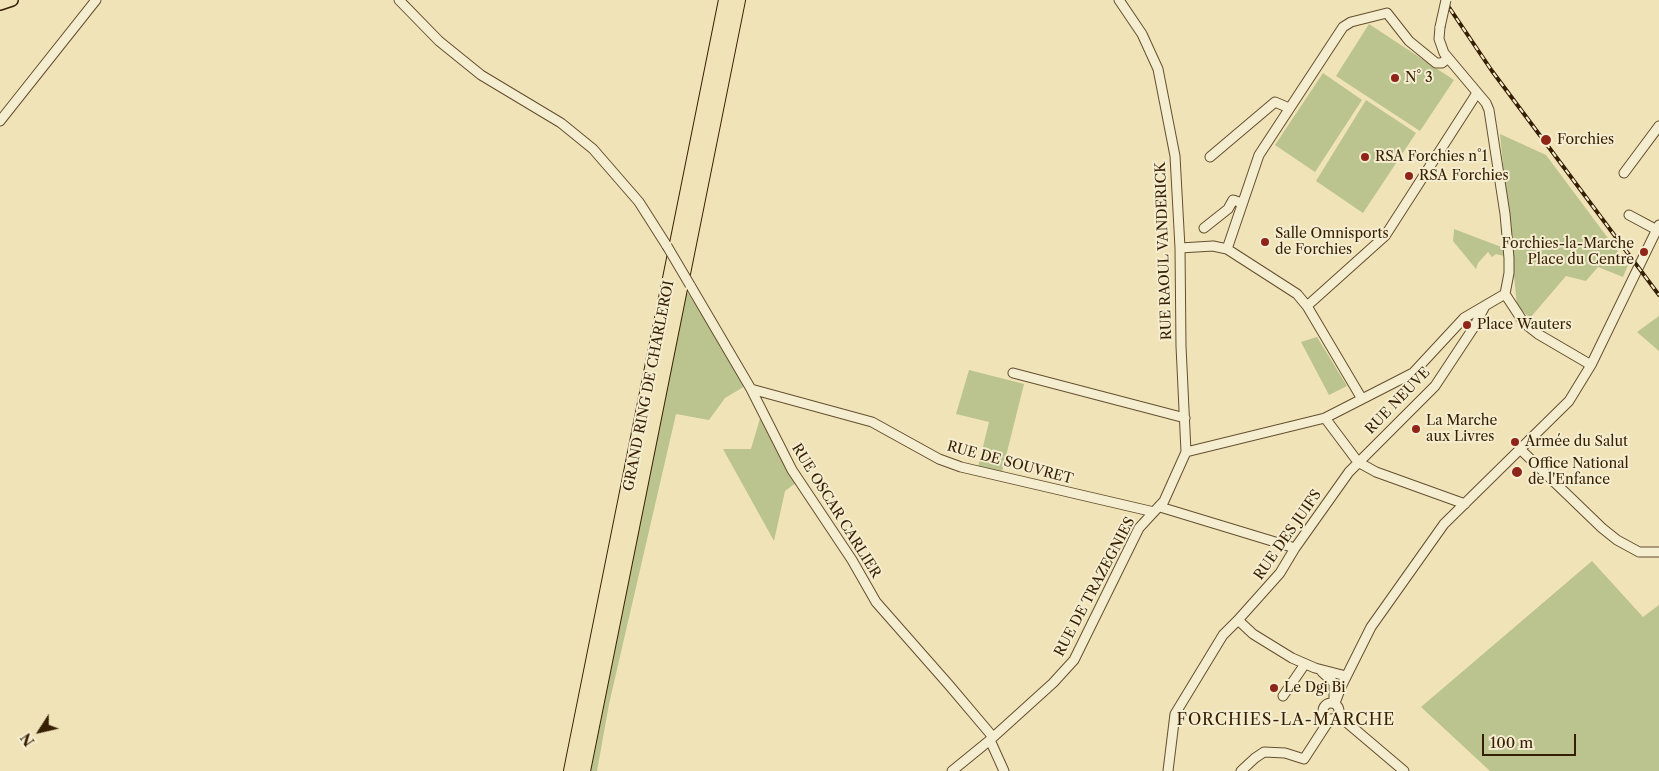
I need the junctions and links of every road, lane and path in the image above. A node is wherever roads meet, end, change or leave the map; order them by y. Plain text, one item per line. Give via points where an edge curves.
1 (12, 0) edge
2 (96, 0) edge
3 (399, 0) edge
4 (726, 0) edge
5 (738, 0) edge
6 (1119, 0) edge
7 (1446, 0) edge
8 (0, 4) edge
9 (1448, 58) junction
10 (1477, 94) junction
11 (1289, 108) junction
12 (0, 121) edge
13 (1659, 126) edge
14 (1210, 157) dead end
15 (1624, 173) dead end
16 (1242, 203) junction
17 (1629, 214) dead end
18 (1658, 227) edge
19 (1204, 228) dead end
20 (1180, 248) junction
21 (1227, 249) junction
22 (1505, 294) junction
23 (1307, 306) junction
24 (1485, 306) junction
25 (1591, 365) junction
26 (1013, 373) dead end
27 (751, 389) junction
28 (1362, 399) junction
29 (1185, 418) junction
30 (1325, 418) junction
31 (1520, 449) junction
32 (1186, 452) junction
33 (1358, 462) junction
34 (1465, 504) junction
35 (1157, 510) junction
36 (1295, 548) junction
37 (1659, 552) edge
38 (1238, 620) junction
39 (1305, 664) junction
40 (1315, 668) junction
41 (1346, 676) junction
42 (1283, 696) dead end
43 (1333, 703) junction
44 (1334, 717) junction
45 (992, 739) junction
46 (571, 771) edge
47 (583, 771) edge
48 (952, 771) edge
49 (1004, 771) edge
50 (1168, 771) edge
51 (1242, 771) edge
52 (1404, 771) edge

1 - 8 main road
2 - 12 street
3 - 27 street, RUE OSCAR CARLIER, bridge via 439,41 481,75 561,123 593,149 639,202
4 - 46 highway, GRAND RING DE CHARLEROI
5 - 47 highway, GRAND RING DE CHARLEROI
6 - 20 street, RUE RAOUL VANDERICK via 1142,34 1158,69 1175,156
7 - 9 street, bridge via 1440,44
9 - 10 street
9 - 11 street via 1436,63 1409,41 1387,13 1351,22 1343,27
10 - 22 street via 1489,110 1501,180 1509,258
10 - 23 street via 1384,236
11 - 14 street via 1275,102
11 - 16 street via 1258,155
13 - 15 street
16 - 19 street via 1233,200 1228,209
16 - 21 street
17 - 18 street
18 - 25 street
20 - 21 street via 1213,246
20 - 29 street, RUE RAOUL VANDERICK
21 - 23 street via 1296,294
22 - 24 street
22 - 25 street via 1520,317 1538,334
23 - 28 street
24 - 28 street via 1464,318 1413,373
24 - 33 street, RUE NEUVE via 1435,386
25 - 31 street via 1568,401
26 - 29 street
27 - 35 street, RUE DE SOUVRET via 872,422 939,459 961,467
27 - 45 street, RUE OSCAR CARLIER via 792,470 876,602 950,685
28 - 30 street
29 - 32 street, RUE RAOUL VANDERICK
30 - 32 street
30 - 33 street
31 - 34 street
31 - 37 street via 1617,540 1639,552
32 - 35 street, RUE DE TRAZEGNIES
33 - 34 street via 1376,472
33 - 36 street, RUE DES JUIFS
34 - 41 street via 1444,524 1372,626
35 - 36 street, RUE DE SOUVRET
35 - 45 street, RUE DE TRAZEGNIES via 1139,528 1074,660
36 - 38 street, RUE DES JUIFS via 1280,573
38 - 39 street via 1252,634
38 - 50 street, RUE DES JUIFS via 1223,635 1175,714
39 - 40 street
39 - 42 street
40 - 41 street
40 - 43 street via 1334,683
41 - 43 street
43 - 44 street via 1338,706
43 - 44 street via 1327,704 1324,710 1325,716
44 - 51 street via 1304,759 1285,753 1264,752
44 - 52 street
45 - 48 street, RUE DE TRAZEGNIES
45 - 49 street, RUE OSCAR CARLIER

